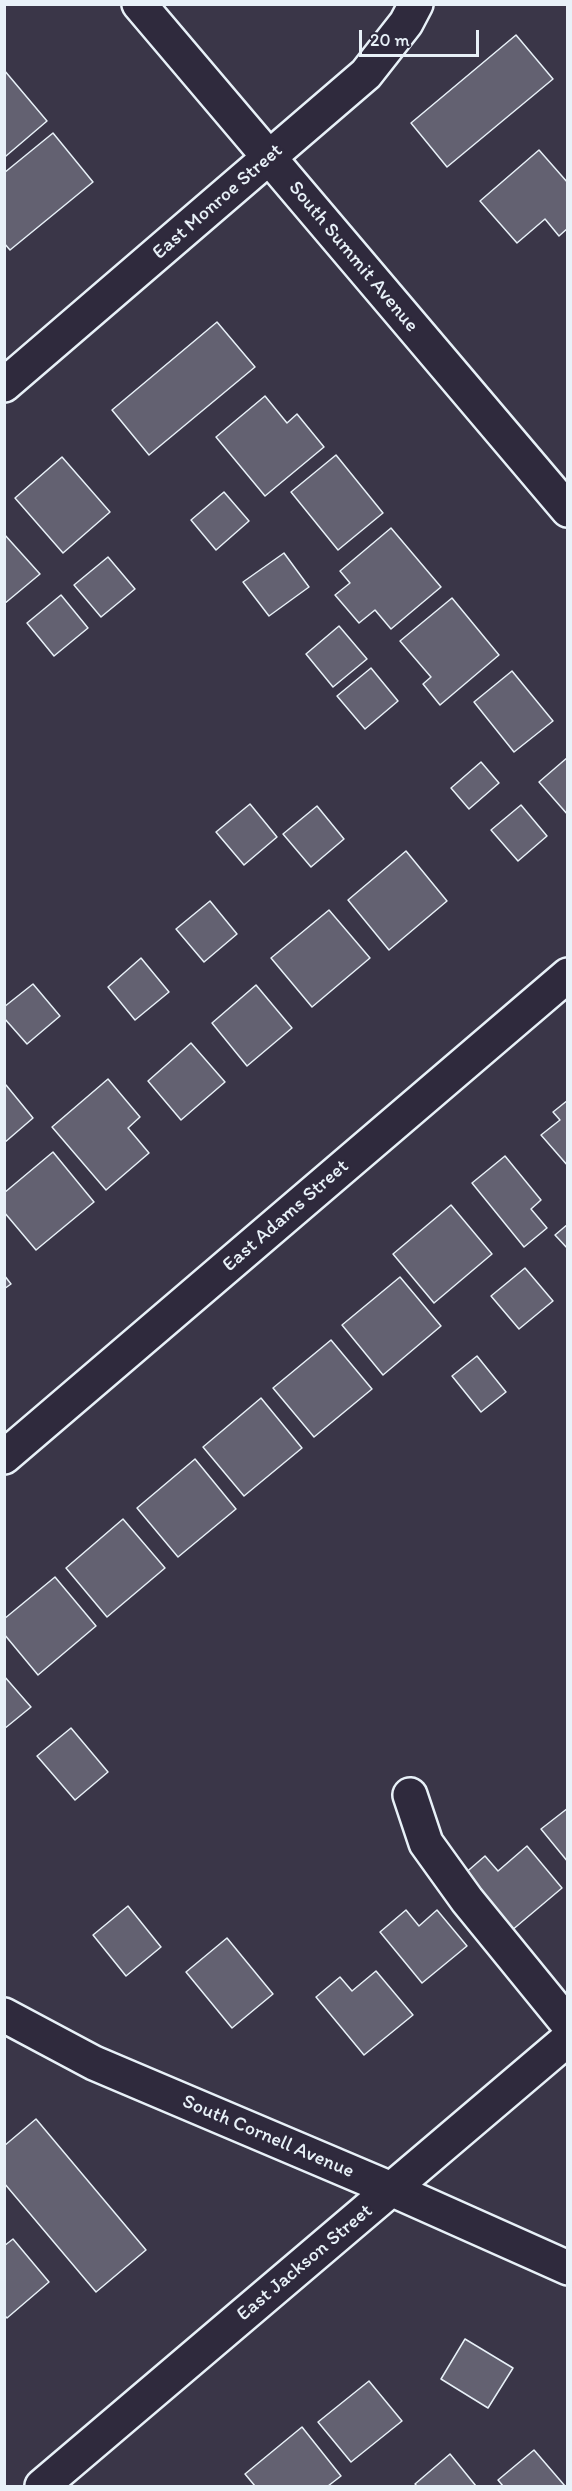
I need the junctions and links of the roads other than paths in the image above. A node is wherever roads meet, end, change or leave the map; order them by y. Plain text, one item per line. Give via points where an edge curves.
1 (139, 4) edge
2 (416, 4) edge
3 (269, 158) junction
4 (4, 385) edge
5 (567, 510) edge
6 (567, 975) edge
7 (4, 1457) edge
8 (410, 1795) dead end
9 (4, 2015) edge
10 (567, 2024) edge
11 (567, 2039) edge
12 (391, 2189) junction
13 (567, 2268) edge
14 (42, 2487) edge

1 - 3 street, South Summit Avenue
2 - 3 street, East Monroe Street via 366,74
3 - 4 street, East Monroe Street
3 - 5 street, South Summit Avenue
6 - 7 street, East Adams Street
8 - 10 street via 426,1843
9 - 12 street, South Cornell Avenue via 94,2062
11 - 12 street, East Jackson Street
12 - 13 street, South Cornell Avenue
12 - 14 street, East Jackson Street

